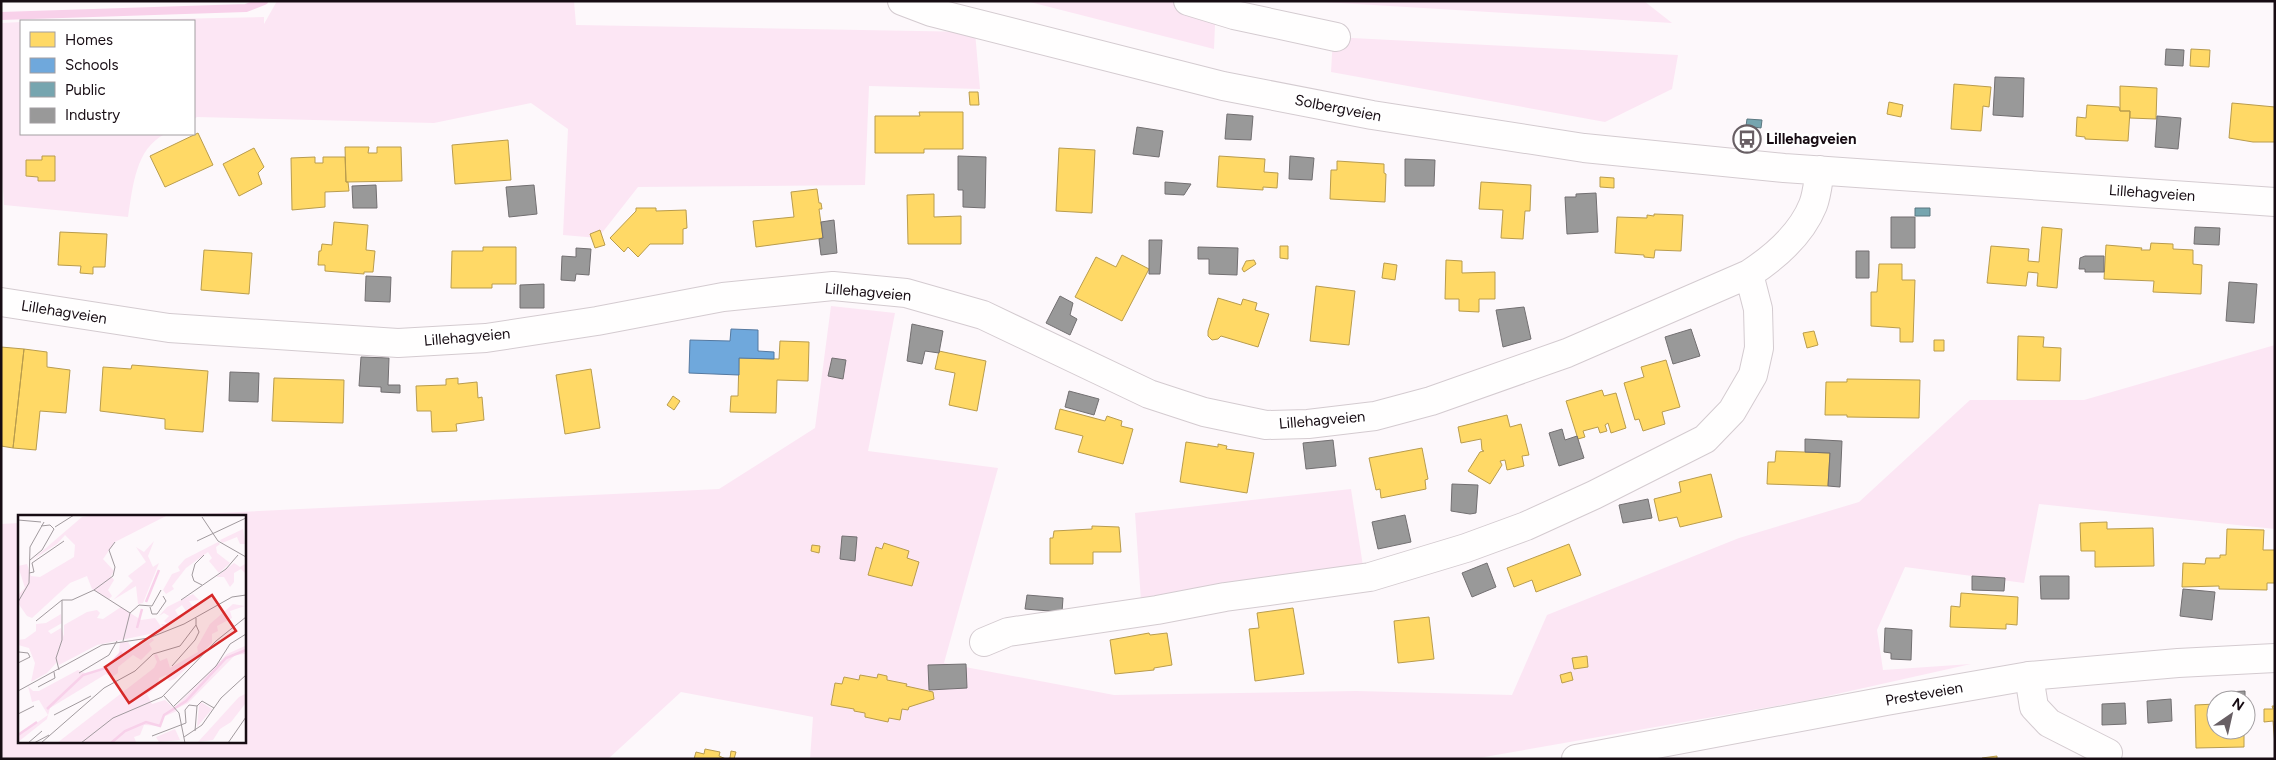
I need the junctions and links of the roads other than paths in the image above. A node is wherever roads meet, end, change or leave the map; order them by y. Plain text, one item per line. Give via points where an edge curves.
1 (902, 1) edge
2 (1188, 1) edge
3 (1336, 37) dead end
4 (1784, 168) joint
5 (1820, 170) junction
6 (2275, 202) edge
7 (1749, 274) junction
8 (1, 302) edge
9 (984, 642) dead end
10 (2275, 658) edge
11 (2029, 676) junction
12 (2108, 753) dead end
13 (1576, 759) edge

1 - 4 street, Solbergveien via 931,12 1223,86 1372,115 1584,148
2 - 3 street via 1234,15
4 - 5 street, Lillehagveien
5 - 6 street, Lillehagveien
5 - 7 street, Lillehagveien via 1812,205 1798,229 1775,257
7 - 8 street, Lillehagveien via 1567,353 1432,401 1375,416 1275,425 1204,412 1149,394 983,315 906,293 833,286 760,293 486,338 398,343 169,328
7 - 9 street via 1758,309 1758,348 1753,375 1732,411 1705,439 1642,472 1526,526 1458,551 1370,576 1008,632
10 - 11 street, Presteveien via 2178,662
11 - 12 street via 2034,707 2049,724
11 - 13 street, Presteveien

